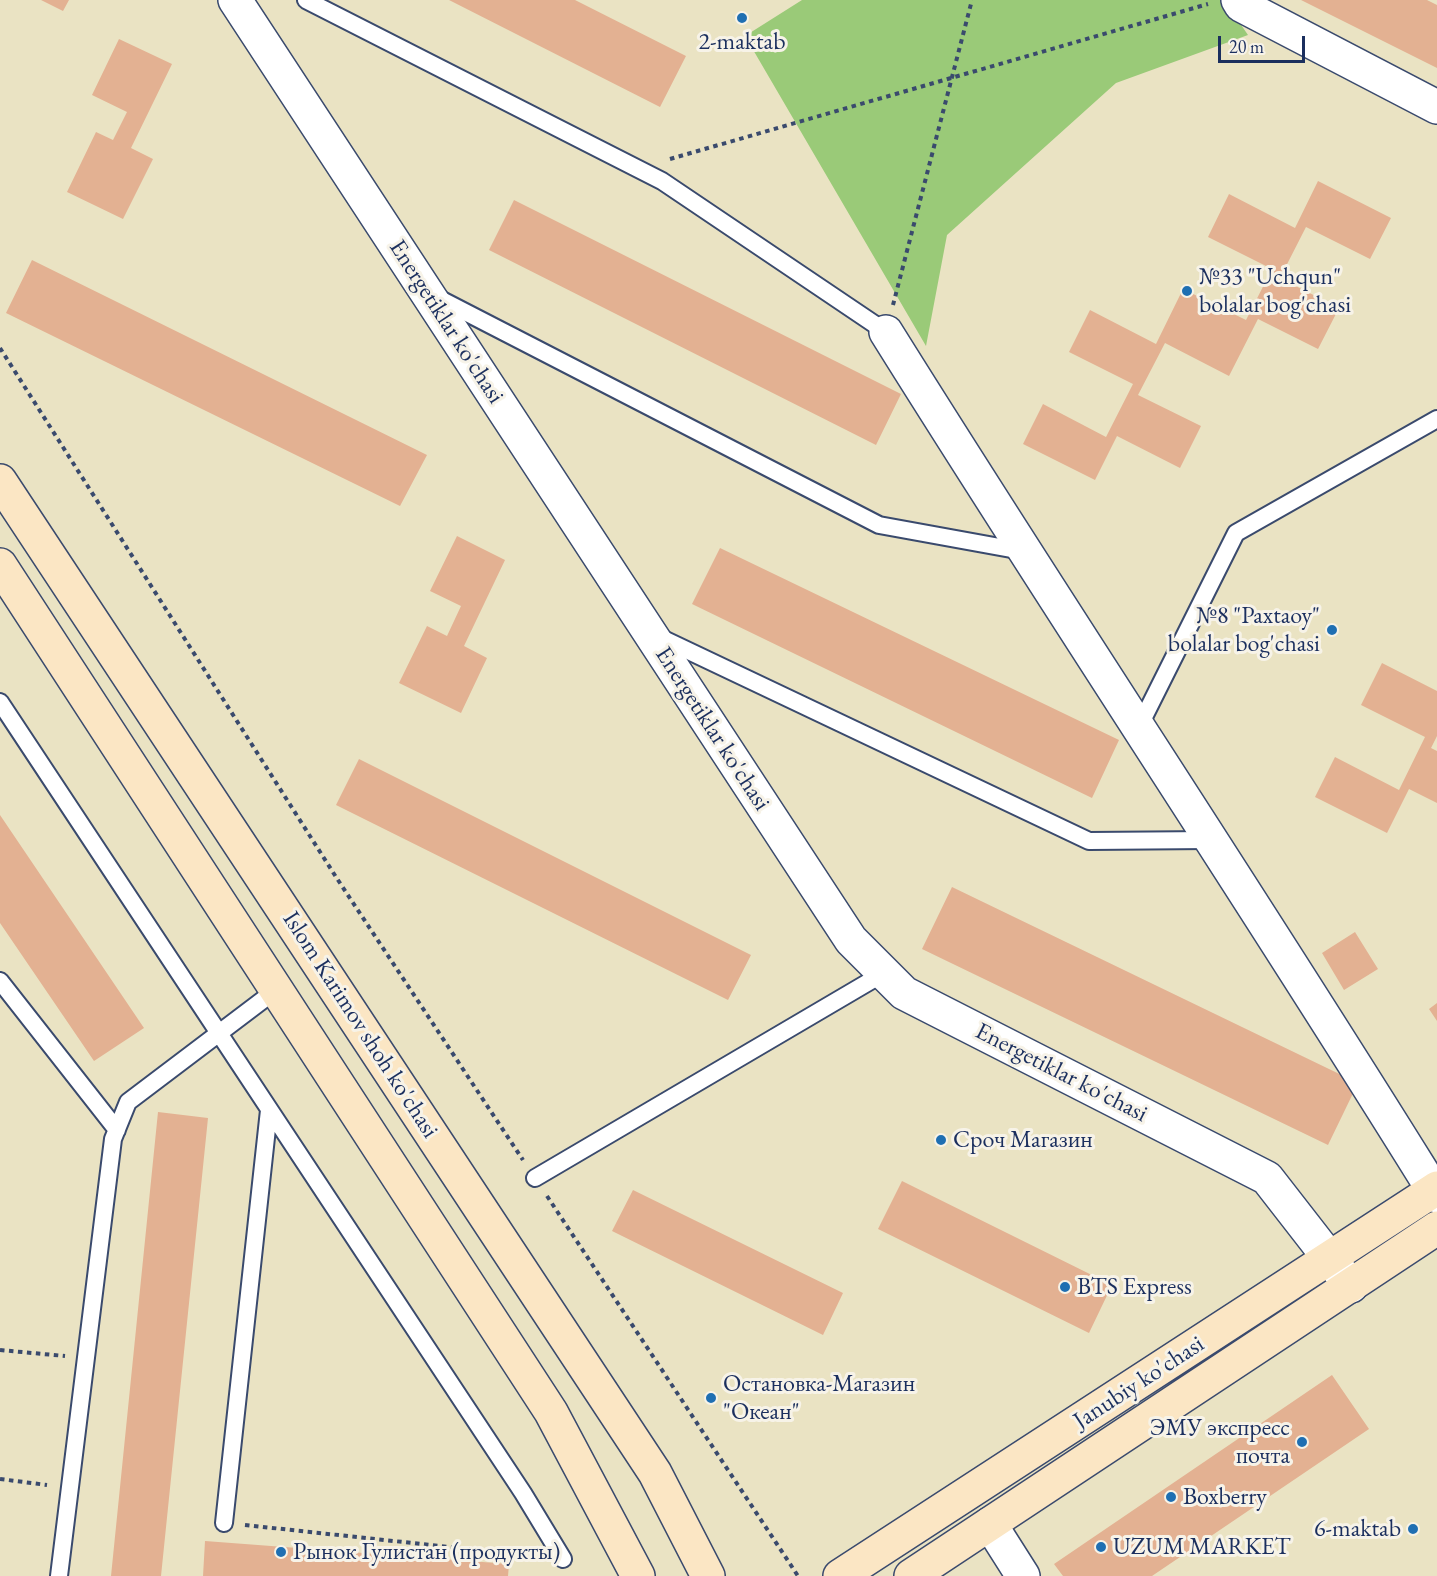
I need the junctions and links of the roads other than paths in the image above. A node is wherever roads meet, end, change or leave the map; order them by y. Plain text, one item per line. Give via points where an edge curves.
1 (235, 0) edge
2 (306, 0) edge
3 (1225, 2) edge
4 (1437, 107) edge
5 (427, 292) junction
6 (886, 332) joint
7 (1437, 419) edge
8 (0, 481) edge
9 (1022, 551) junction
10 (0, 565) edge
11 (648, 631) junction
12 (0, 702) edge
13 (1139, 727) junction
14 (1210, 840) junction
15 (884, 973) junction
16 (0, 981) edge
17 (276, 990) junction
18 (220, 1035) junction
19 (269, 1110) junction
20 (117, 1130) junction
21 (535, 1178) road end
22 (1437, 1188) edge
23 (1437, 1196) edge
24 (1437, 1228) edge
25 (1330, 1259) junction
26 (1351, 1286) junction
27 (224, 1523) road end
28 (990, 1524) junction
29 (563, 1559) road end
30 (59, 1576) edge
31 (638, 1576) edge
32 (708, 1576) edge
33 (840, 1576) edge
34 (911, 1576) edge
35 (1023, 1576) edge

1 - 5 street, Energetiklar ko'chasi
2 - 6 lane via 662,181
3 - 4 street via 1241,4
5 - 9 lane via 879,525
5 - 11 street, Energetiklar ko'chasi
6 - 9 street
7 - 13 lane via 1236,533
8 - 32 main road, Islom Karimov shoh ko'chasi via 656,1473
9 - 13 street
10 - 17 main road
11 - 14 lane via 1089,841
11 - 15 street, Energetiklar ko'chasi via 850,940
12 - 18 lane
13 - 14 street
14 - 23 street
15 - 21 lane
15 - 25 street, Energetiklar ko'chasi via 904,993 1267,1178
16 - 20 lane
17 - 18 lane
17 - 31 main road via 551,1412
18 - 19 lane
18 - 20 lane via 128,1102
19 - 27 lane
19 - 29 lane
20 - 30 lane
22 - 25 main road, Janubiy ko'chasi
24 - 26 main road, Janubiy ko'chasi
25 - 26 street, Energetiklar ko'chasi
25 - 33 main road, Janubiy ko'chasi
26 - 28 main road, Janubiy ko'chasi
28 - 34 main road, Janubiy ko'chasi
28 - 35 street

